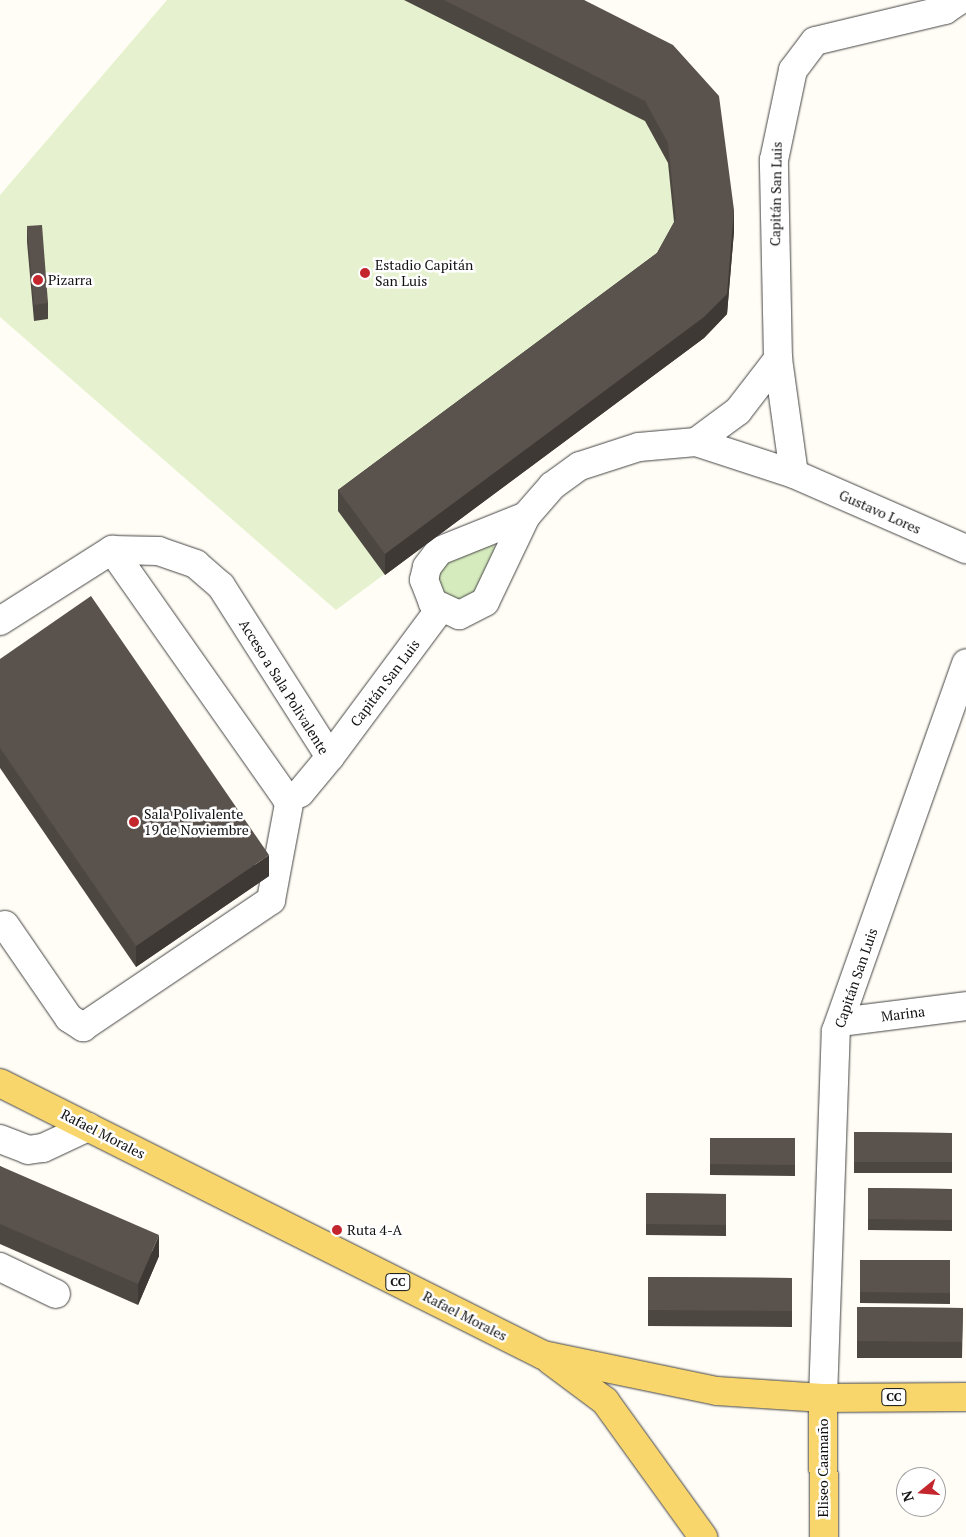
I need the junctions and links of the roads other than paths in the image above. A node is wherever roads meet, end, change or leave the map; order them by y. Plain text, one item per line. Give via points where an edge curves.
1 (960, 0) edge
2 (778, 359) junction
3 (696, 442) junction
4 (794, 474) junction
5 (526, 516) junction
6 (966, 549) edge
7 (112, 550) junction
8 (440, 609) junction
9 (0, 621) edge
10 (966, 663) edge
11 (330, 757) junction
12 (290, 798) junction
13 (2, 924) edge
14 (966, 1006) edge
15 (840, 1022) junction
16 (0, 1083) edge
17 (88, 1126) junction
18 (0, 1139) edge
19 (0, 1267) edge
20 (56, 1294) dead end
21 (543, 1355) junction
22 (966, 1397) edge
23 (823, 1398) junction
24 (703, 1537) edge
25 (824, 1537) edge

1 - 2 street, Capitán San Luis via 945,10 815,41 793,70 774,160
2 - 3 street via 738,411
2 - 4 street, Capitán San Luis
3 - 4 street
3 - 5 street via 639,447 580,466 552,486
4 - 6 street, Gustavo Lores
5 - 8 street via 485,602 465,614
5 - 8 street via 439,551 431,559 425,588
7 - 9 street
7 - 11 street, Acceso a Sala Polivalente via 159,551 196,564 221,586
7 - 12 street via 282,796
8 - 11 street, Capitán San Luis
10 - 15 street, Capitán San Luis
11 - 12 street, Acceso a Sala Polivalente
12 - 13 street via 270,900 83,1027 69,1018
14 - 15 street, Marina
15 - 23 street, Capitán San Luis
16 - 17 main road, Rafael Morales / CC
17 - 18 street via 43,1148 28,1150
17 - 21 main road, Rafael Morales / CC
19 - 20 street
21 - 23 main road, Rafael Morales / CC via 717,1391
21 - 24 main road via 605,1401
22 - 23 main road, CC
23 - 25 main road, Eliseo Caamaño

